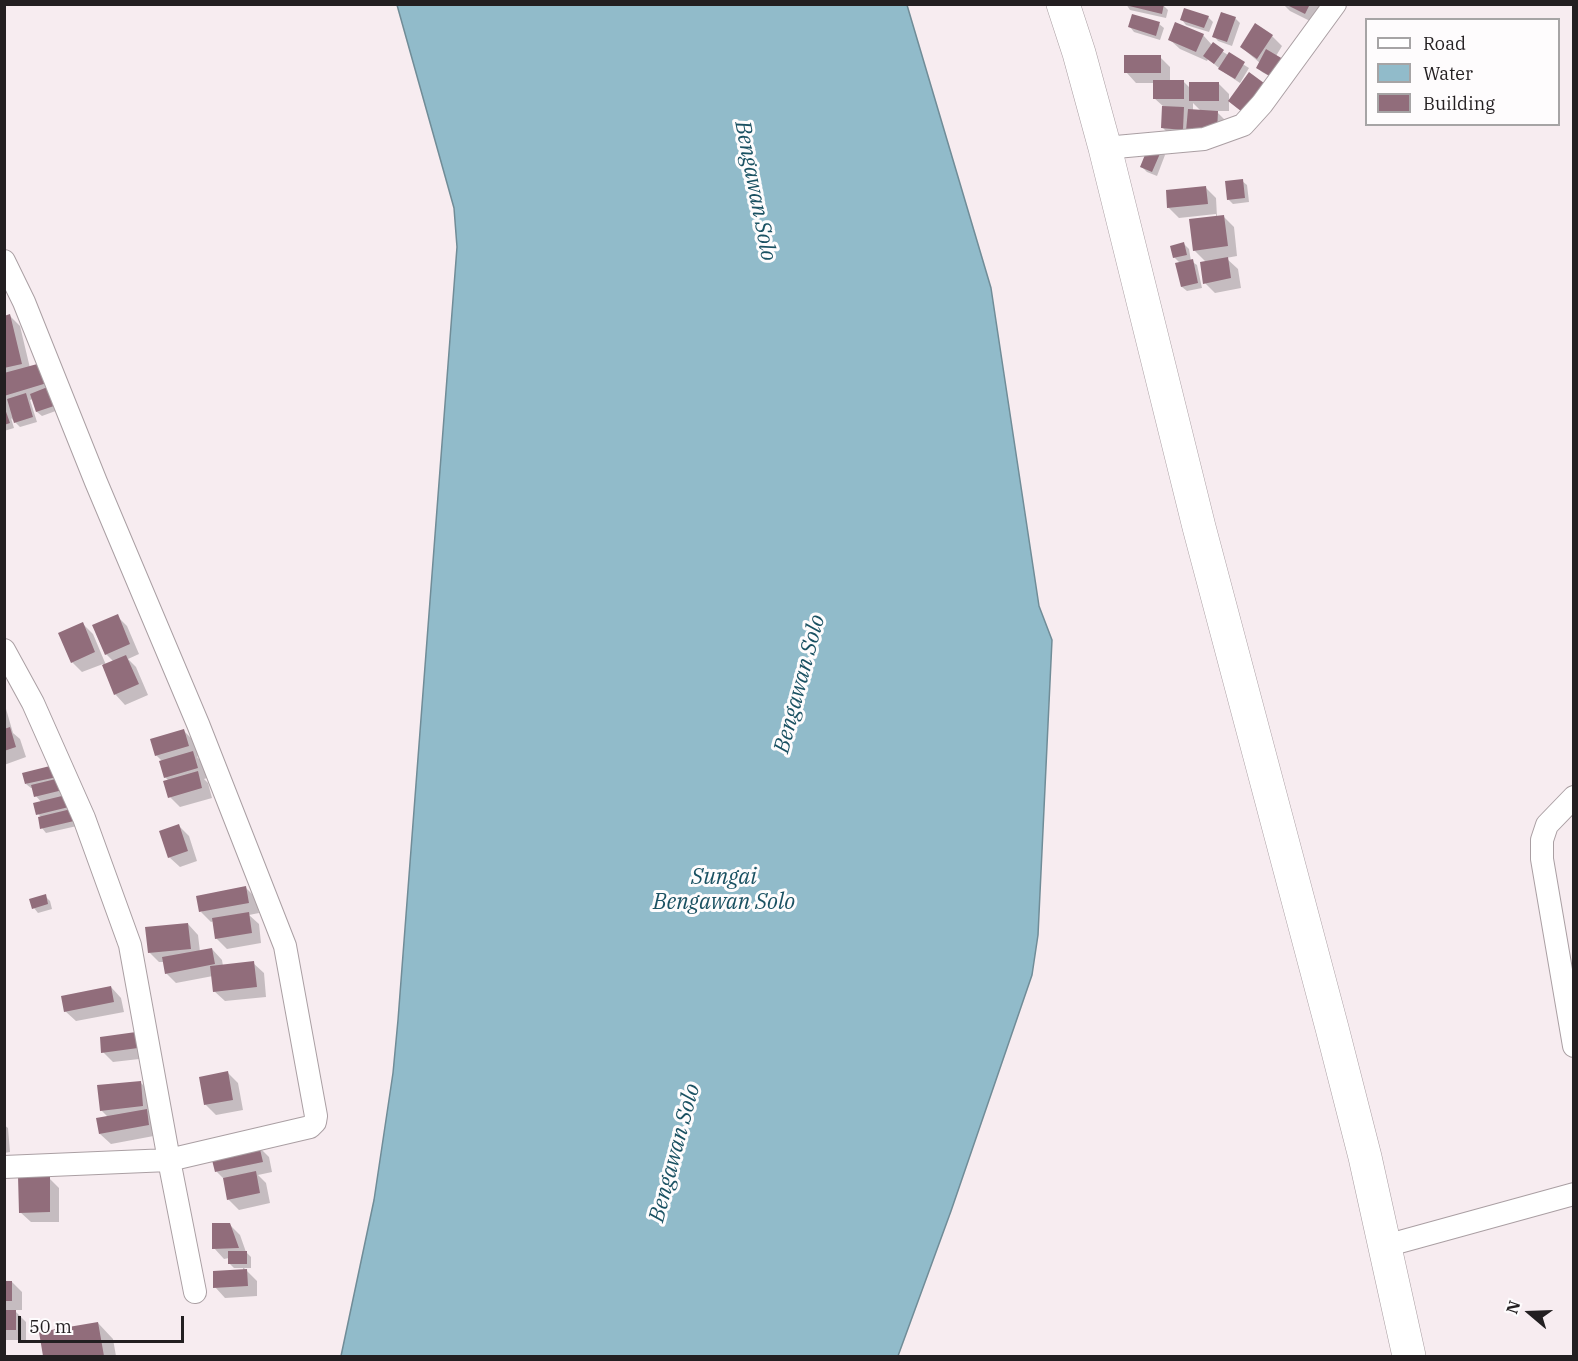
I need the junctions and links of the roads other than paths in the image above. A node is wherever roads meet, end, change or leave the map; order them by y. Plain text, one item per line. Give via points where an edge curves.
1 (1063, 4) edge
2 (1335, 4) edge
3 (1105, 148) junction
4 (4, 261) edge
5 (4, 650) edge
6 (1574, 797) edge
7 (1574, 1047) edge
8 (169, 1160) junction
9 (4, 1167) edge
10 (1574, 1194) edge
11 (1385, 1246) junction
12 (195, 1292) dead end
13 (1409, 1356) edge

1 - 3 highway
2 - 3 street via 1243,125 1204,139
3 - 11 highway
4 - 8 street via 198,724 285,946 316,1116 312,1126
5 - 8 street via 33,703 84,818 130,945
6 - 7 street via 1547,825 1542,840
8 - 9 street
8 - 12 street
10 - 11 street
11 - 13 highway

